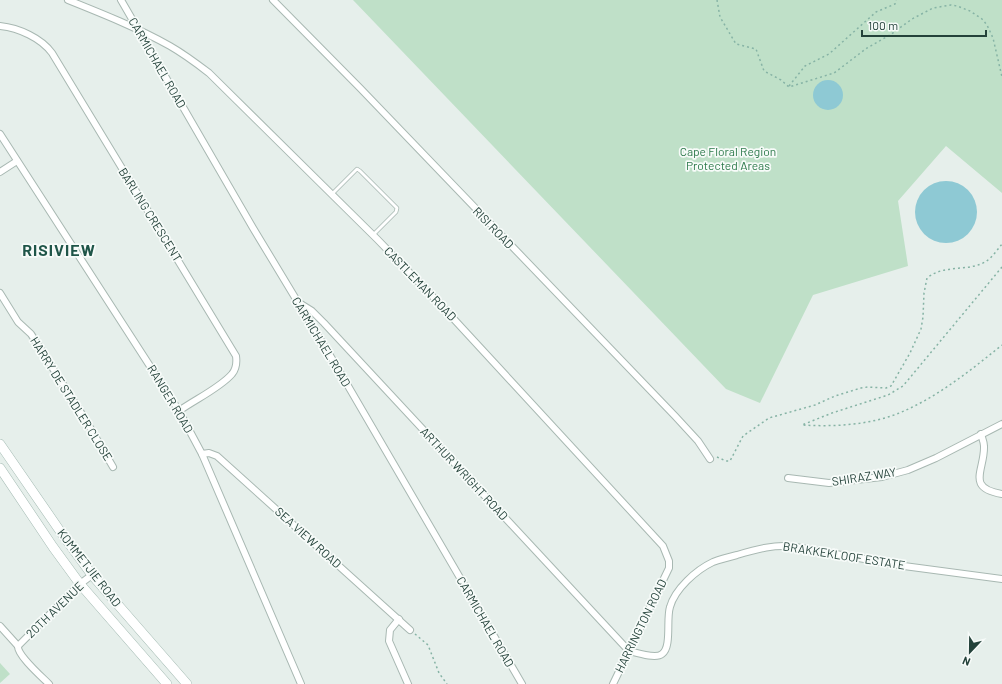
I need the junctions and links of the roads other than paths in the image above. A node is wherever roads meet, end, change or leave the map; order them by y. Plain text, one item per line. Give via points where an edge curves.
1 (68, 0) edge
2 (121, 0) edge
3 (273, 0) edge
4 (0, 26) edge
5 (138, 30) junction
6 (0, 134) edge
7 (17, 161) junction
8 (0, 172) edge
9 (332, 194) junction
10 (373, 235) junction
11 (0, 293) edge
12 (296, 300) junction
13 (179, 411) junction
14 (1002, 424) edge
15 (981, 434) junction
16 (0, 444) edge
17 (202, 454) junction
18 (710, 459) dead end
19 (113, 467) dead end
20 (0, 468) edge
21 (788, 478) dead end
22 (1002, 494) edge
23 (668, 568) joint
24 (92, 575) junction
25 (1002, 579) edge
26 (80, 584) junction
27 (398, 620) junction
28 (0, 626) edge
29 (410, 630) road end
30 (18, 646) junction
31 (629, 651) junction
32 (49, 684) edge
33 (167, 684) edge
34 (187, 684) edge
35 (302, 684) edge
36 (408, 684) edge
37 (522, 684) edge
38 (613, 684) edge

1 - 5 street, CASTLEMAN ROAD
2 - 5 street, CARMICHAEL ROAD
3 - 18 street, RISI ROAD via 675,416
4 - 13 street, BARLING CRESCENT via 31,36 42,42 52,54 236,356 236,366 232,374
5 - 9 street, CASTLEMAN ROAD via 172,47 209,73
5 - 12 street, CARMICHAEL ROAD
6 - 7 street, RANGER ROAD
7 - 8 street
7 - 13 street, RANGER ROAD
9 - 10 street, CASTLEMAN ROAD
9 - 10 lane via 357,169 397,208
10 - 23 street, CASTLEMAN ROAD via 652,534 666,551
11 - 19 street, HARRY DE STADLER CLOSE via 18,322 30,334
12 - 31 street, ARTHUR WRIGHT ROAD via 324,323
12 - 37 street, CARMICHAEL ROAD
13 - 17 street, RANGER ROAD
14 - 15 street, SHIRAZ WAY
15 - 21 street, SHIRAZ WAY via 936,458 882,477 829,483
15 - 22 street via 984,447 980,484 988,491
16 - 24 main road, KOMMETJIE ROAD
17 - 27 street, SEA VIEW ROAD via 217,456
17 - 35 street, RANGER ROAD
20 - 26 main road, KOMMETJIE ROAD
23 - 31 street, HARRINGTON ROAD
24 - 26 street, 20TH AVENUE
24 - 34 main road, KOMMETJIE ROAD
25 - 31 street, BRAKKEKLOOF ESTATE via 796,547 772,546 722,559 704,568 682,585 670,606 664,653 653,656
26 - 30 street, 20TH AVENUE
26 - 33 main road, KOMMETJIE ROAD
27 - 29 street, SEA VIEW ROAD
27 - 36 street via 390,630 389,641
28 - 30 street
30 - 32 street via 21,655
31 - 38 street, HARRINGTON ROAD

